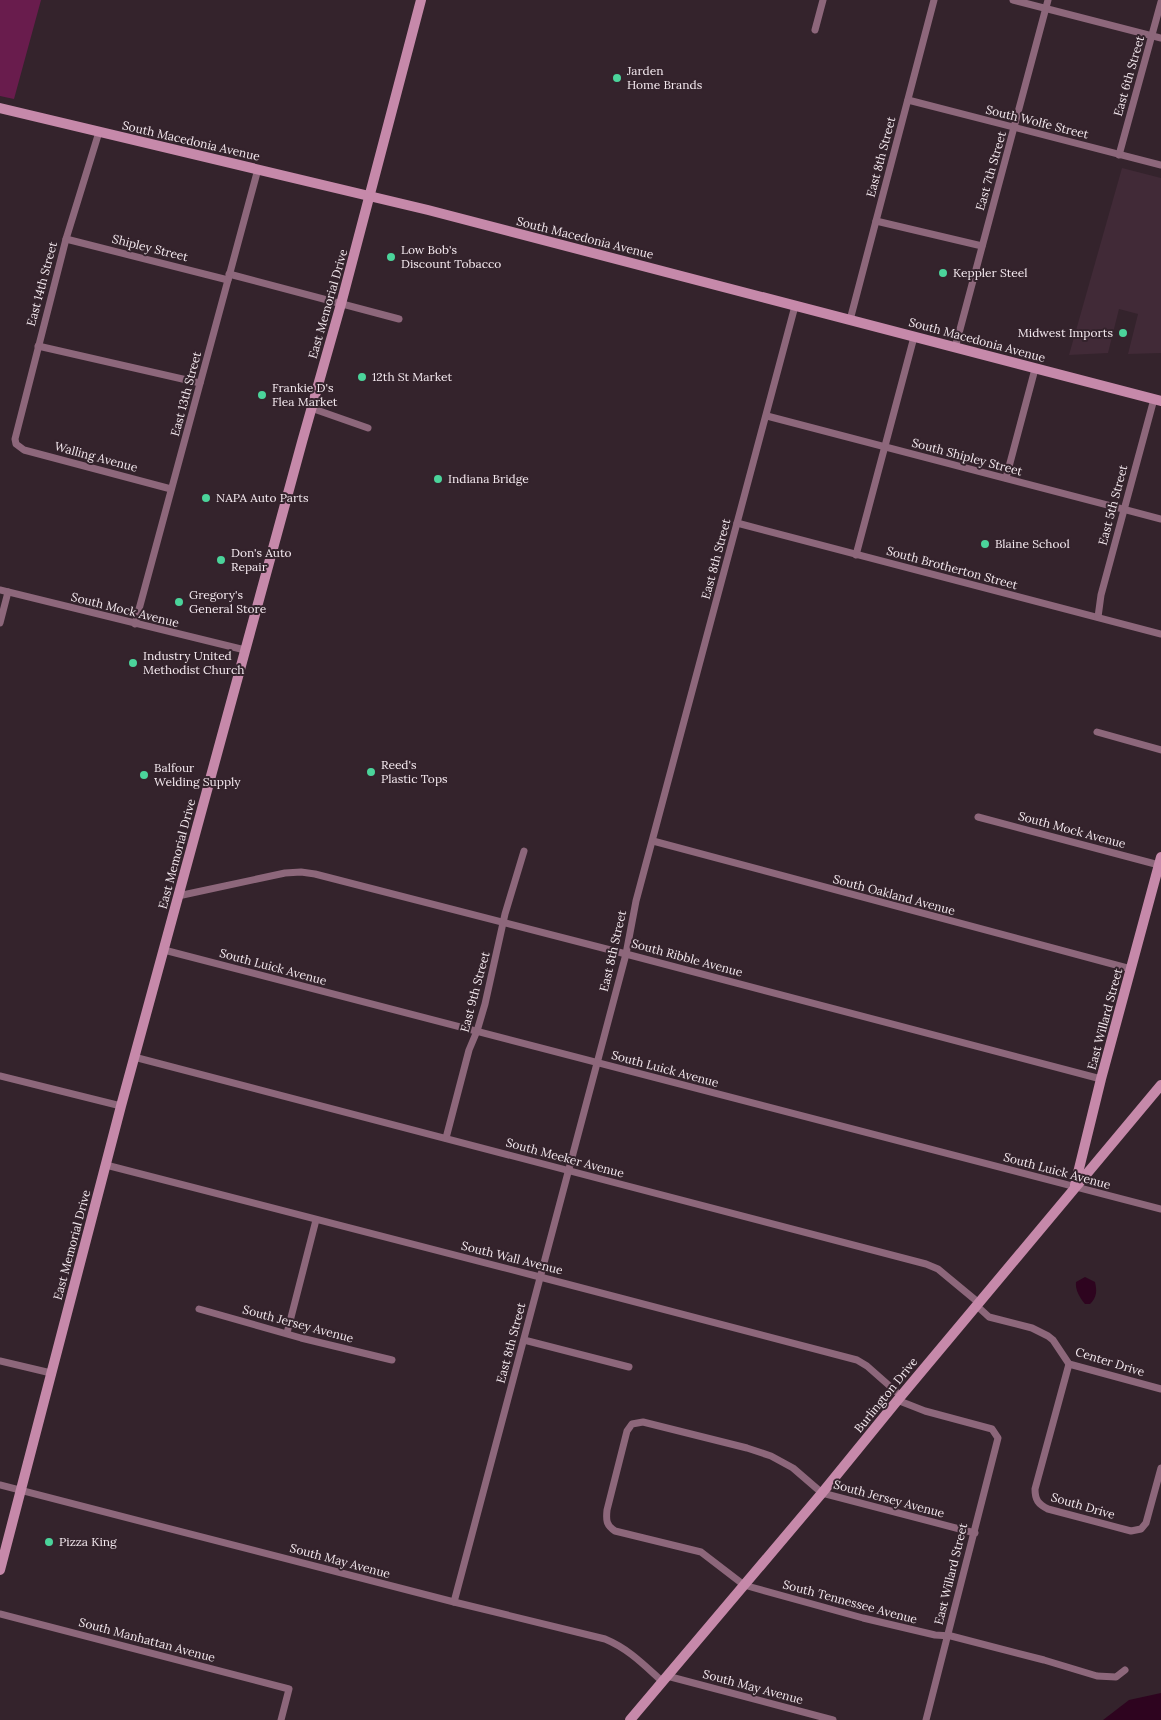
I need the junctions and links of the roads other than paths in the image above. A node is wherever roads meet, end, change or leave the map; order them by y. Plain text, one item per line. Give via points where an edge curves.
1 (421, 0) edge
2 (823, 0) edge
3 (934, 0) edge
4 (1013, 0) edge
5 (1048, 0) edge
6 (1161, 2) edge
7 (1046, 9) junction
8 (815, 30) dead end
9 (1152, 36) junction
10 (1161, 38) edge
11 (908, 100) junction
12 (0, 108) edge
13 (1015, 127) junction
14 (99, 132) junction
15 (1119, 155) junction
16 (1161, 165) edge
17 (258, 169) junction
18 (370, 196) junction
19 (876, 221) junction
20 (66, 239) junction
21 (982, 246) junction
22 (228, 277) junction
23 (341, 304) junction
24 (795, 306) junction
25 (399, 319) dead end
26 (850, 320) junction
27 (914, 337) junction
28 (38, 346) junction
29 (955, 348) junction
30 (1035, 369) junction
31 (200, 383) junction
32 (1157, 400) edge
33 (311, 408) junction
34 (766, 416) junction
35 (368, 428) dead end
36 (16, 444) joint
37 (884, 447) junction
38 (1006, 478) junction
39 (172, 489) junction
40 (1124, 509) junction
41 (1161, 519) edge
42 (737, 523) junction
43 (856, 555) junction
44 (0, 590) edge
45 (8, 592) junction
46 (1098, 617) junction
47 (0, 623) edge
48 (135, 624) junction
49 (1161, 634) edge
50 (245, 650) junction
51 (1097, 732) dead end
52 (1161, 750) edge
53 (978, 817) dead end
54 (652, 841) junction
55 (524, 851) dead end
56 (1160, 861) edge
57 (178, 896) junction
58 (504, 923) junction
59 (164, 950) junction
60 (626, 954) junction
61 (1131, 969) junction
62 (477, 1031) junction
63 (134, 1057) junction
64 (597, 1063) junction
65 (0, 1076) edge
66 (1101, 1079) junction
67 (1161, 1085) edge
68 (121, 1106) junction
69 (446, 1138) junction
70 (106, 1165) junction
71 (568, 1170) junction
72 (1075, 1187) junction
73 (1161, 1209) edge
74 (316, 1220) junction
75 (540, 1277) junction
76 (978, 1304) junction
77 (198, 1309) dead end
78 (1007, 1322) joint
79 (287, 1333) junction
80 (524, 1340) junction
81 (392, 1360) dead end
82 (0, 1361) edge
83 (1069, 1364) junction
84 (629, 1367) dead end
85 (51, 1373) junction
86 (1161, 1389) edge
87 (899, 1398) junction
88 (997, 1434) joint
89 (1161, 1468) edge
90 (0, 1485) edge
91 (21, 1490) junction
92 (822, 1493) junction
93 (608, 1526) joint
94 (975, 1532) junction
95 (0, 1570) edge
96 (744, 1585) junction
97 (454, 1602) junction
98 (0, 1614) edge
99 (948, 1636) junction
100 (1125, 1670) dead end
101 (665, 1679) junction
102 (281, 1720) edge
103 (630, 1720) edge
104 (833, 1720) edge
105 (926, 1720) edge

1 - 18 street, East Memorial Drive
2 - 8 street
3 - 11 street, East 8th Street
4 - 7 street
5 - 7 street, East 7th Street
6 - 9 street, East 6th Street
7 - 9 street
7 - 13 street, East 7th Street
9 - 10 street
9 - 15 street, East 6th Street
11 - 13 street, South Wolfe Street
11 - 19 street, East 8th Street
12 - 14 street, South Macedonia Avenue
13 - 15 street, South Wolfe Street
13 - 21 street, East 7th Street
14 - 17 street, South Macedonia Avenue
14 - 20 street, East 14th Street
15 - 16 street, South Wolfe Street
17 - 18 street, South Macedonia Avenue
17 - 22 street, East 13th Street
18 - 23 street, East Memorial Drive
18 - 24 street, South Macedonia Avenue
19 - 21 street
19 - 26 street, East 8th Street
20 - 22 street, Shipley Street
20 - 28 street, East 14th Street
21 - 29 street, East 7th Street
22 - 23 street, Shipley Street
22 - 31 street, East 13th Street
23 - 25 street, Shipley Street
23 - 33 street, East Memorial Drive
24 - 26 street, South Macedonia Avenue
24 - 34 street, East 8th Street
26 - 27 street, South Macedonia Avenue
27 - 29 street, South Macedonia Avenue
27 - 37 street
28 - 31 street
28 - 36 street, East 14th Street via 15,434
29 - 30 street, South Macedonia Avenue
30 - 32 street, South Macedonia Avenue
30 - 38 street
31 - 39 street, East 13th Street
32 - 40 street, East 5th Street
33 - 35 street
33 - 50 street, East Memorial Drive
34 - 37 street, South Shipley Street
34 - 42 street, East 8th Street
36 - 39 street, Walling Avenue via 24,450
37 - 38 street, South Shipley Street
37 - 43 street
38 - 40 street, South Shipley Street
39 - 48 street, East 13th Street
40 - 41 street, South Shipley Street
40 - 46 street, East 5th Street
42 - 43 street, South Brotherton Street
42 - 54 street, East 8th Street
43 - 46 street, South Brotherton Street
44 - 45 street, South Mock Avenue
45 - 47 street
45 - 48 street, South Mock Avenue
46 - 49 street, South Brotherton Street
48 - 50 street, South Mock Avenue
50 - 57 street, East Memorial Drive
51 - 52 street
53 - 56 street, South Mock Avenue
54 - 60 street, East 8th Street
54 - 61 street, South Oakland Avenue
55 - 58 street, East 9th Street
56 - 61 street, East Willard Street
57 - 58 street, South Ribble Avenue via 301,872
57 - 59 street, East Memorial Drive
58 - 60 street, South Ribble Avenue
58 - 62 street, East 9th Street
59 - 62 street, South Luick Avenue
59 - 63 street, East Memorial Drive
60 - 64 street, East 8th Street
60 - 66 street, South Ribble Avenue
61 - 66 street, East Willard Street
62 - 64 street, South Luick Avenue
62 - 69 street, East 9th Street
63 - 68 street, East Memorial Drive
63 - 69 street, South Meeker Avenue
64 - 71 street, East 8th Street
64 - 72 street, South Luick Avenue
65 - 68 street
66 - 72 street, East Willard Street
67 - 72 street, Burlington Drive
68 - 70 street, East Memorial Drive
69 - 71 street, South Meeker Avenue
70 - 74 street, South Wall Avenue
70 - 85 street, East Memorial Drive
71 - 75 street, East 8th Street
71 - 76 street, South Meeker Avenue via 934,1266
72 - 73 street, South Luick Avenue
72 - 76 street, Burlington Drive
74 - 75 street, South Wall Avenue
74 - 79 street
75 - 80 street, East 8th Street
75 - 87 street, South Wall Avenue via 857,1360
76 - 78 street, South Meeker Avenue via 989,1317
76 - 87 street, Burlington Drive
77 - 79 street, South Jersey Avenue
78 - 83 street, Center Drive via 1048,1336
79 - 81 street, South Jersey Avenue
80 - 84 street
80 - 97 street, East 8th Street
82 - 85 street
83 - 86 street, Center Drive
83 - 89 street, South Drive via 1035,1489 1039,1504 1110,1526 1138,1530 1146,1522
85 - 91 street, East Memorial Drive
87 - 88 street, South Wall Avenue via 925,1411 992,1428
87 - 92 street, Burlington Drive
88 - 94 street, East Willard Street via 998,1443
90 - 91 street, South May Avenue
91 - 95 street, East Memorial Drive
91 - 97 street, South May Avenue
92 - 93 street, South Jersey Avenue via 792,1468 771,1456 643,1422 634,1423 624,1443 607,1510
92 - 94 street, South Jersey Avenue
92 - 96 street, Burlington Drive
93 - 96 street, South Tennessee Avenue via 615,1531 701,1552
94 - 99 street, East Willard Street
96 - 99 street, South Tennessee Avenue via 872,1620
96 - 101 street, Burlington Drive
97 - 101 street, South May Avenue via 606,1639 628,1650
98 - 102 street, South Manhattan Avenue via 289,1689
99 - 100 street, South Tennessee Avenue via 1097,1676 1116,1677
99 - 105 street, East Willard Street
101 - 103 street, Burlington Drive
101 - 104 street, South May Avenue

